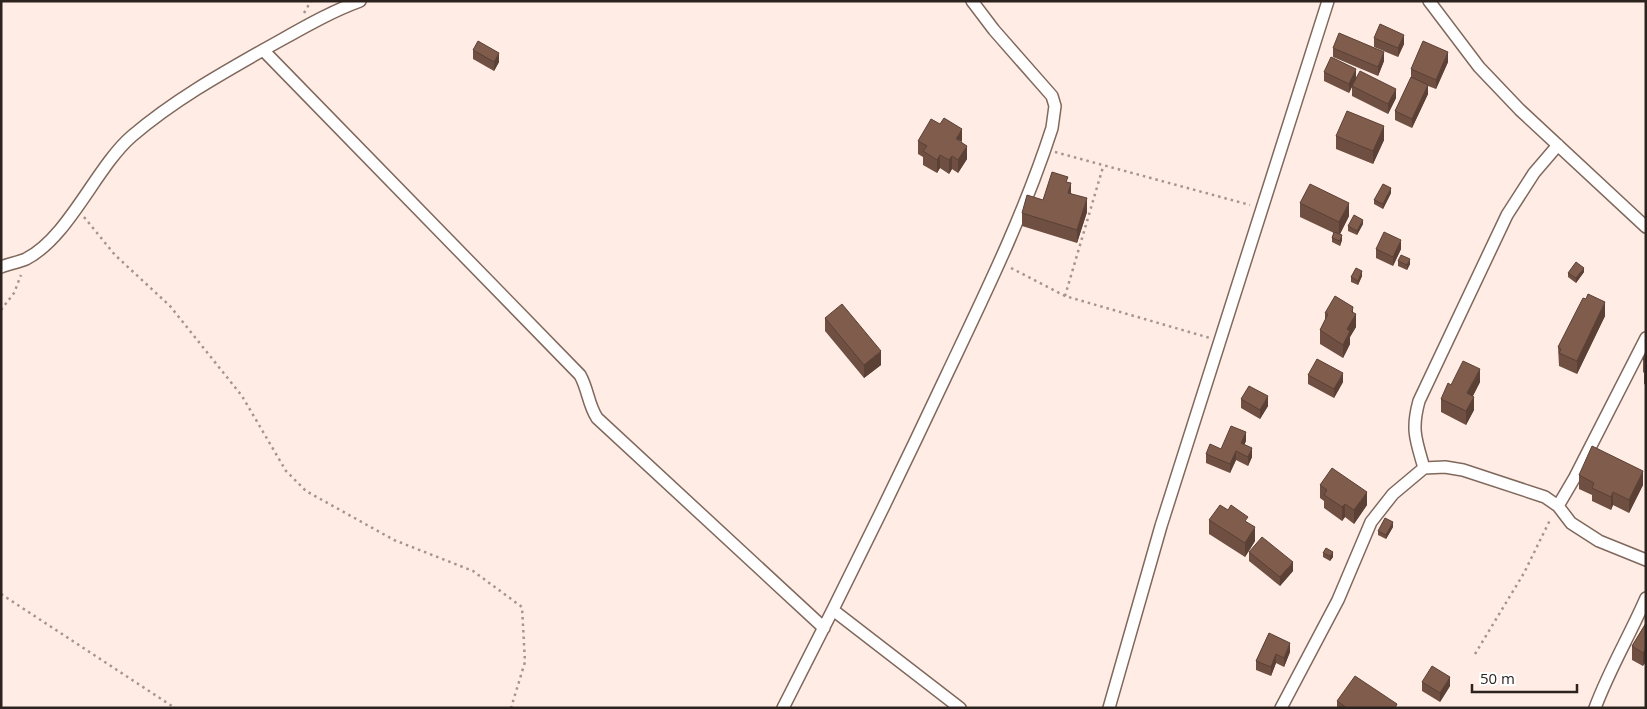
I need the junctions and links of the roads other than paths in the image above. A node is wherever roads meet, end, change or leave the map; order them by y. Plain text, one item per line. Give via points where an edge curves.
1 (360, 1) edge
2 (972, 1) edge
3 (1328, 1) edge
4 (1429, 1) edge
5 (264, 50) junction
6 (1558, 145) junction
7 (1646, 210) edge
8 (1635, 217) junction
9 (1646, 227) edge
10 (1, 267) edge
11 (1646, 338) edge
12 (1424, 468) junction
13 (1558, 506) junction
14 (1646, 560) edge
15 (1646, 598) edge
16 (833, 610) junction
17 (824, 628) junction
18 (783, 708) edge
19 (960, 708) edge
20 (1109, 708) edge
21 (1281, 708) edge
22 (1595, 708) edge

1 - 5 street via 319,19
2 - 16 street via 1052,96 1055,106 1052,128 1001,260
3 - 20 street via 1161,526
4 - 6 street via 1479,67
5 - 10 street via 182,98 131,137 52,237 27,258
5 - 17 street via 580,375 597,418
6 - 8 street
6 - 12 street via 1530,179 1507,215 1419,400 1413,422
7 - 8 street
8 - 9 street
11 - 13 street
12 - 13 street via 1463,470 1545,497
12 - 21 street via 1393,494 1371,522 1338,600
13 - 14 street via 1571,523 1600,541
15 - 22 street
16 - 17 street
16 - 19 street
17 - 18 street

